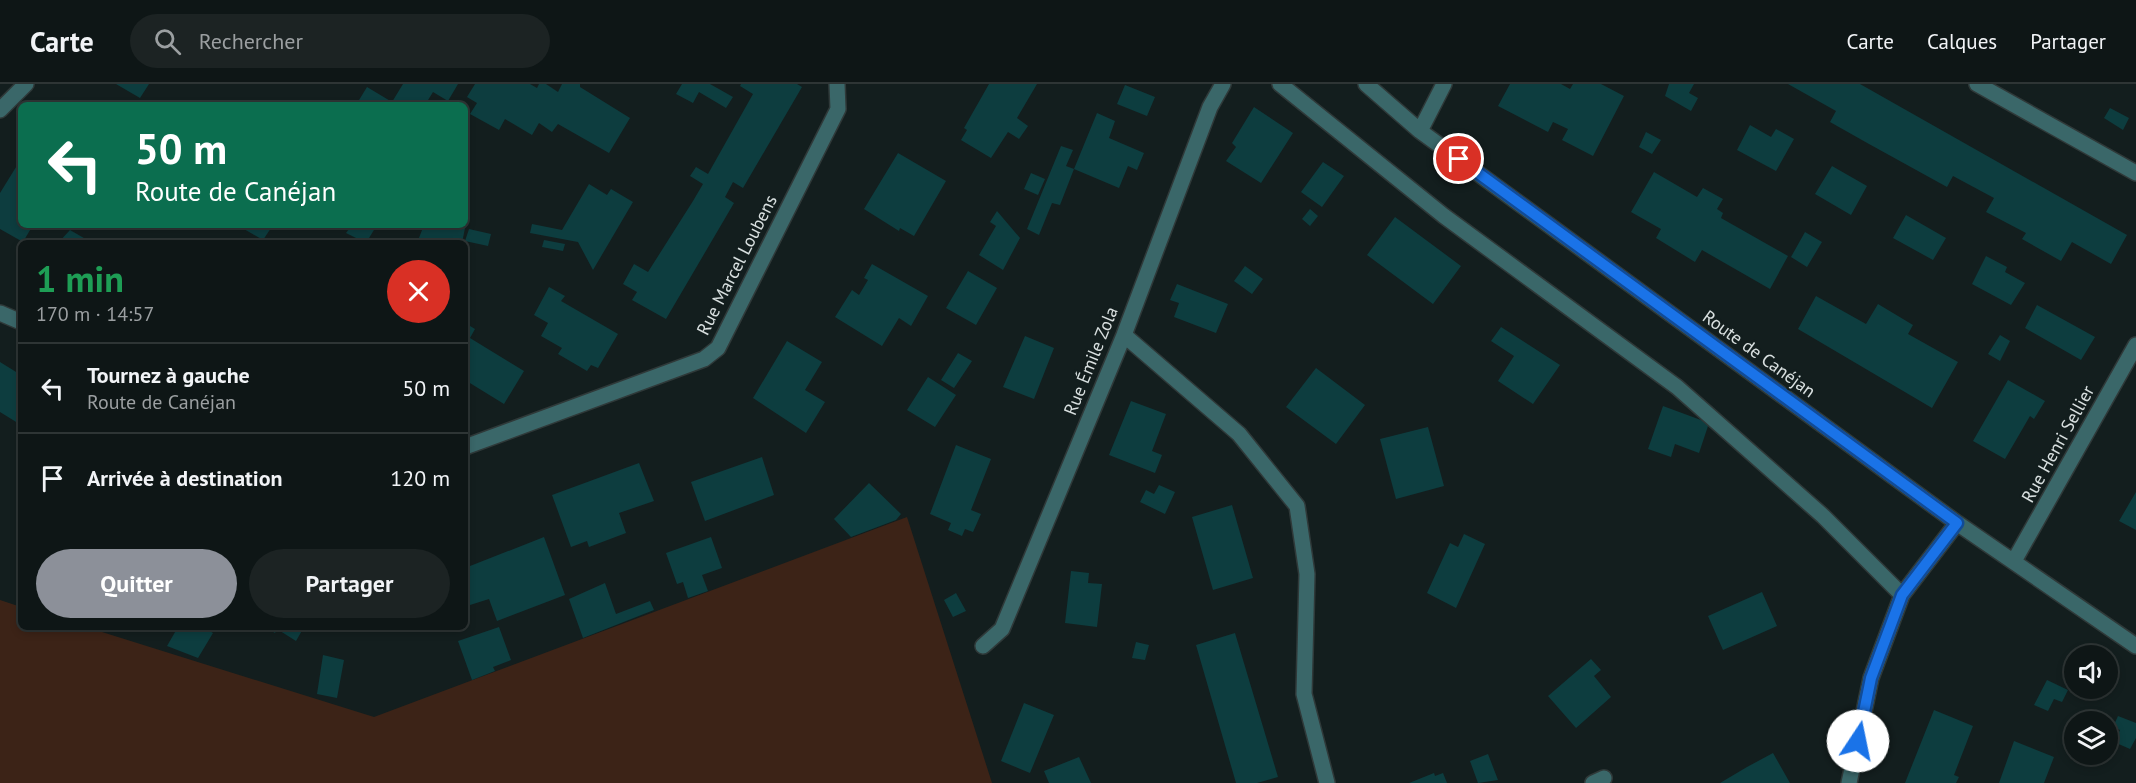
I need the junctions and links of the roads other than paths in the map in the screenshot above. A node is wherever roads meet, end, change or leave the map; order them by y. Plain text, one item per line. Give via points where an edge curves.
1 (26, 84) edge
2 (837, 84) edge
3 (1223, 84) edge
4 (1280, 84) edge
5 (1366, 84) edge
6 (1444, 84) edge
7 (1977, 84) edge
8 (0, 110) edge
9 (1420, 131) junction
10 (2136, 173) edge
11 (0, 313) edge
12 (18, 321) edge
13 (1124, 335) junction
14 (2136, 345) edge
15 (468, 446) edge
16 (1957, 523) junction
17 (2014, 561) junction
18 (1902, 595) junction
19 (2136, 645) edge
20 (982, 646) dead end
21 (1327, 783) edge
22 (1849, 783) edge

1 - 8 street
2 - 15 street, Rue Marcel Loubens via 838,109 718,348 704,359
3 - 13 street, Rue Émile Zola via 1210,107
4 - 18 street via 1444,216 1677,387 1823,516
5 - 9 street, Route de Canéjan
6 - 9 street
7 - 10 street
9 - 16 street, Route de Canéjan
11 - 12 street
13 - 20 street, Rue Émile Zola via 1002,629
13 - 21 street via 1239,435 1297,506 1307,574 1304,694
14 - 17 street, Rue Henri Sellier
16 - 17 street, Route de Canéjan
16 - 18 street
17 - 19 street, Route de Canéjan
18 - 22 street via 1871,678

